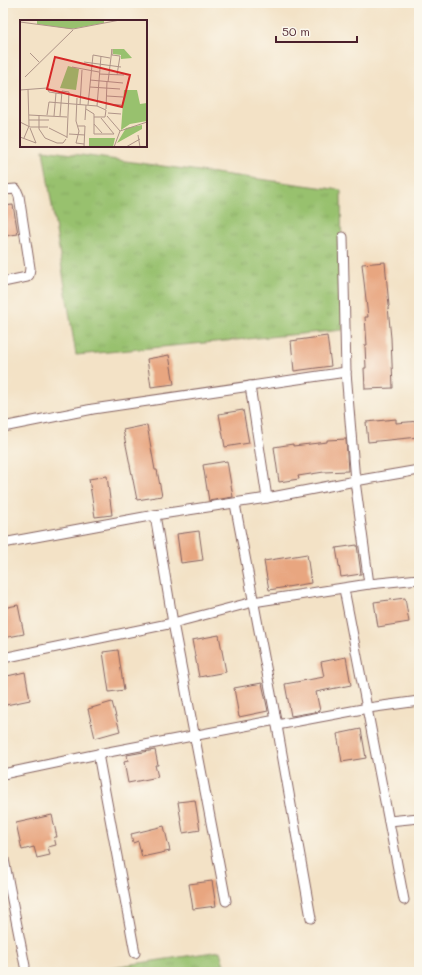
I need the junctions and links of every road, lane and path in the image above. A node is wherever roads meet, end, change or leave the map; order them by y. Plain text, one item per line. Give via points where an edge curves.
1 (3, 190) edge
2 (343, 237) dead end
3 (3, 282) edge
4 (346, 372) junction
5 (250, 386) junction
6 (3, 427) edge
7 (419, 470) edge
8 (355, 481) junction
9 (267, 498) junction
10 (235, 504) junction
11 (155, 515) junction
12 (3, 542) edge
13 (419, 579) edge
14 (369, 584) junction
15 (344, 589) junction
16 (253, 602) junction
17 (173, 623) junction
18 (3, 658) edge
19 (419, 701) edge
20 (368, 708) junction
21 (277, 722) junction
22 (194, 735) junction
23 (98, 754) junction
24 (3, 774) edge
25 (419, 818) edge
26 (389, 821) junction
27 (3, 854) edge
28 (404, 900) dead end
29 (226, 901) dead end
30 (311, 918) dead end
31 (135, 953) dead end
32 (25, 966) dead end

1 - 3 street via 16,189 19,196 30,275
2 - 4 street
4 - 5 street
4 - 8 street
5 - 6 street via 93,409
5 - 9 street
7 - 8 street
8 - 9 street
8 - 14 street
9 - 10 street
10 - 11 street
10 - 16 street
11 - 12 street
11 - 17 street
13 - 14 street
14 - 15 street
15 - 16 street
15 - 20 street
16 - 17 street
16 - 21 street
17 - 18 street
17 - 22 street
19 - 20 street
20 - 21 street
20 - 26 street
21 - 22 street
21 - 30 street
22 - 23 street
22 - 29 street
23 - 24 street
23 - 31 street
25 - 26 street
26 - 28 street
27 - 32 street

